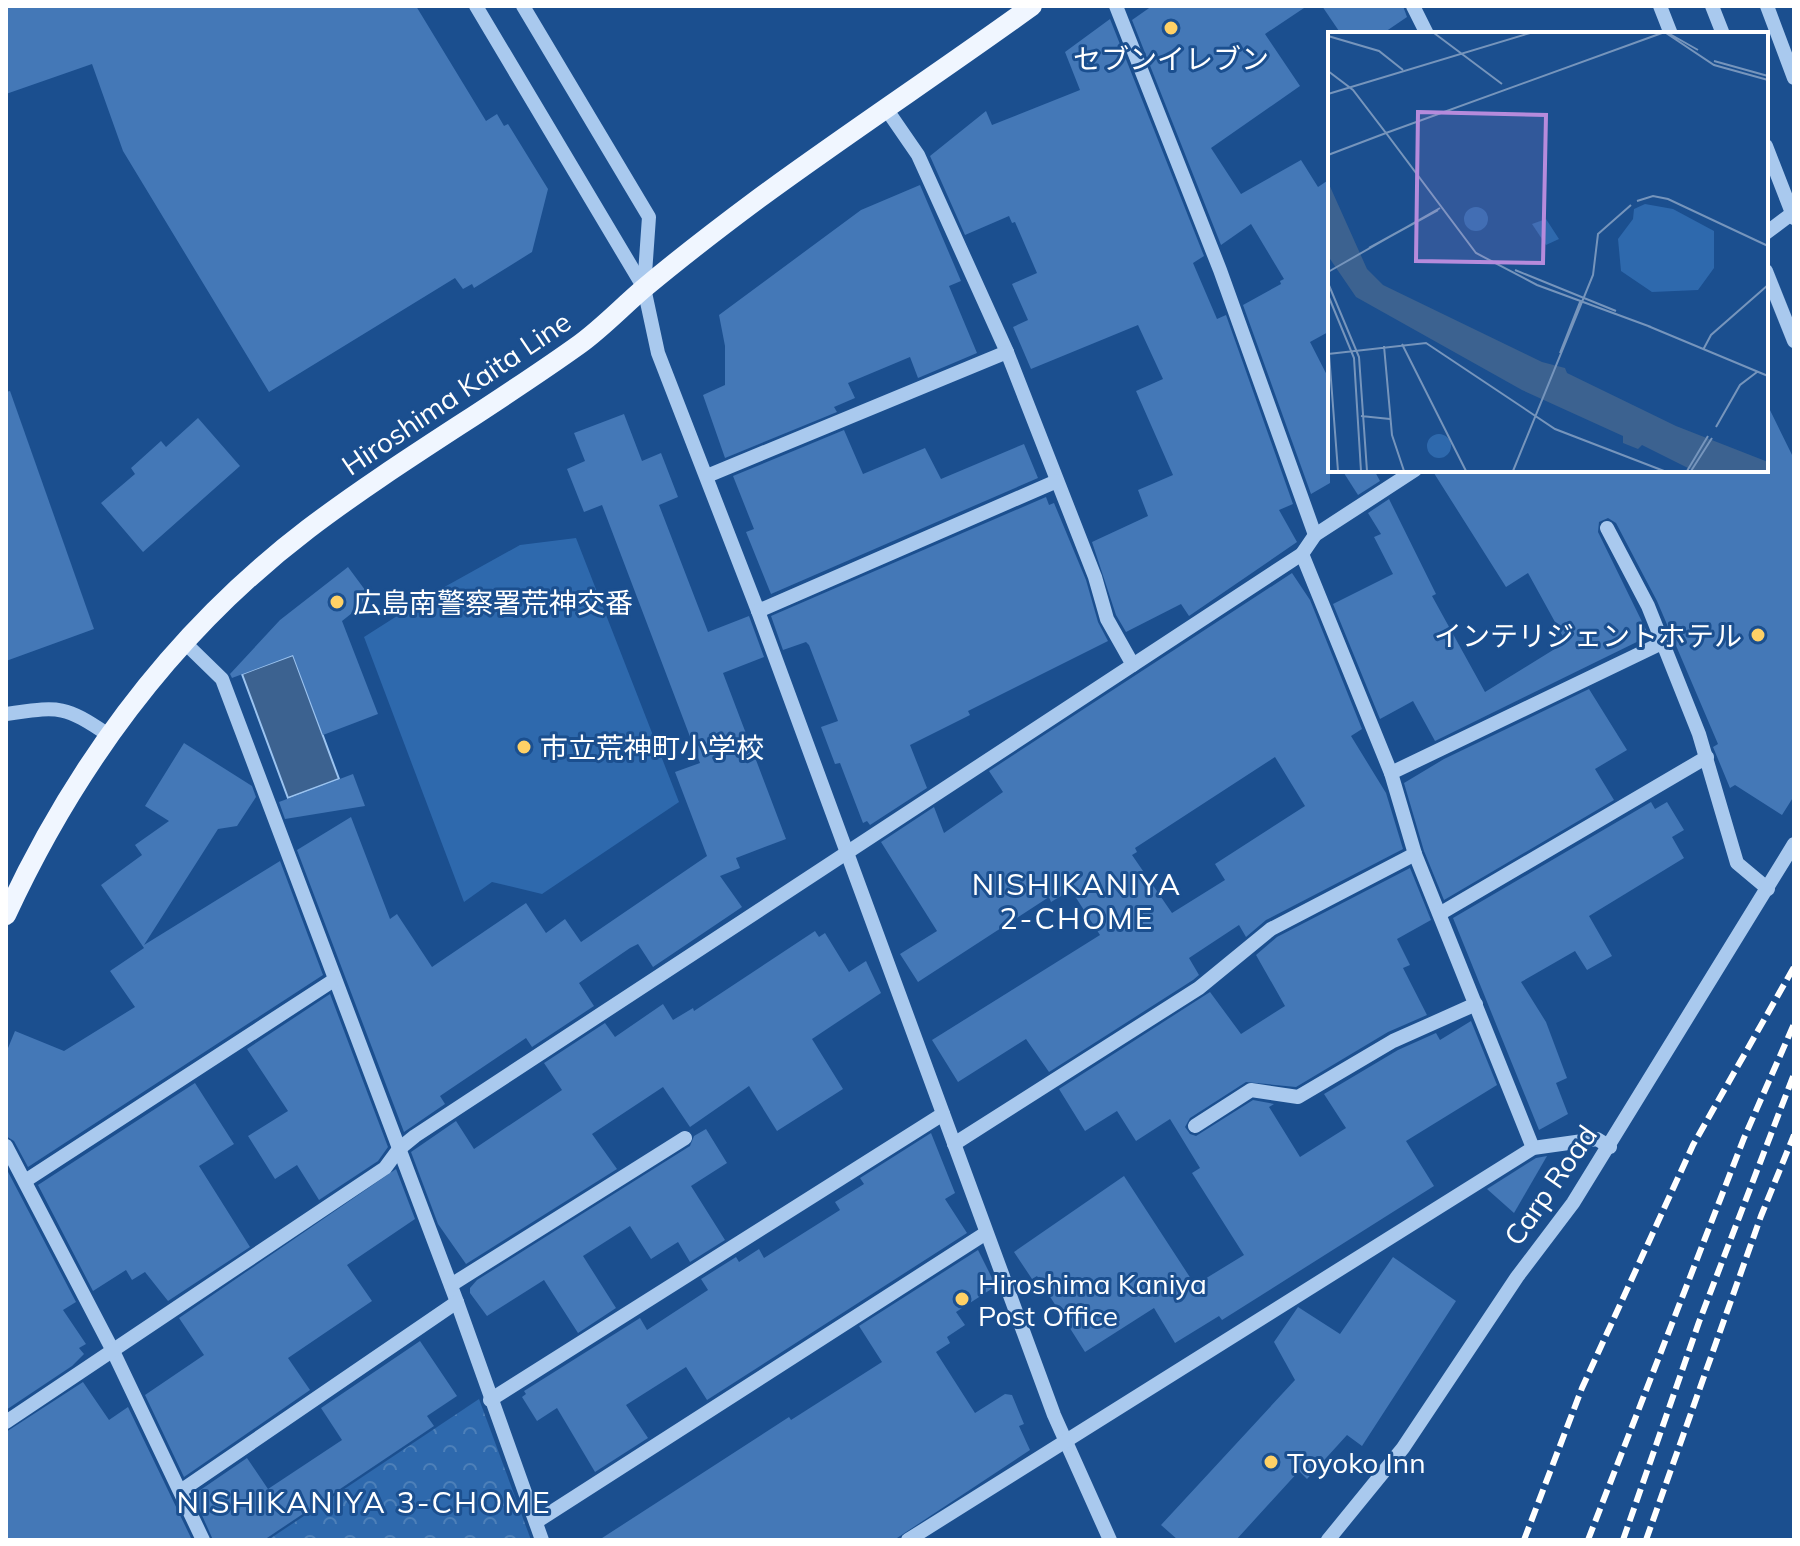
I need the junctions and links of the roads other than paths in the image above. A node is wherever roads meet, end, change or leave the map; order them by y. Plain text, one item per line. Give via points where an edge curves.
1 (476, 6) edge
2 (523, 6) edge
3 (1032, 6) edge
4 (1116, 6) edge
5 (1413, 6) edge
6 (1660, 6) edge
7 (1712, 6) edge
8 (1767, 6) edge
9 (1426, 32) edge
10 (1670, 32) edge
11 (1722, 32) edge
12 (1794, 78) edge
13 (887, 110) junction
14 (1768, 151) edge
15 (1794, 212) edge
16 (1794, 218) edge
17 (1768, 232) edge
18 (1768, 276) edge
19 (644, 288) junction
20 (1794, 341) edge
21 (1007, 352) junction
22 (1412, 472) edge
23 (707, 476) junction
24 (1057, 481) junction
25 (1607, 528) dead end
26 (1315, 535) junction
27 (1302, 554) junction
28 (758, 611) junction
29 (183, 641) junction
30 (1664, 642) junction
31 (1133, 665) junction
32 (6, 714) edge
33 (107, 734) junction
34 (1707, 757) junction
35 (1391, 773) junction
36 (1794, 844) edge
37 (847, 853) junction
38 (1415, 854) junction
39 (1768, 889) junction
40 (1441, 913) junction
41 (6, 915) edge
42 (334, 980) junction
43 (1476, 1004) junction
44 (943, 1114) junction
45 (1195, 1126) dead end
46 (685, 1138) dead end
47 (954, 1144) junction
48 (6, 1146) edge
49 (1610, 1147) junction
50 (1533, 1148) junction
51 (399, 1149) junction
52 (25, 1181) junction
53 (986, 1233) junction
54 (451, 1285) junction
55 (457, 1302) junction
56 (112, 1349) junction
57 (490, 1400) junction
58 (6, 1422) edge
59 (1067, 1440) junction
60 (182, 1490) junction
61 (536, 1522) junction
62 (203, 1540) edge
63 (542, 1540) edge
64 (908, 1540) edge
65 (1110, 1540) edge
66 (1328, 1540) edge

1 - 19 street
2 - 19 street via 649,217
3 - 13 main road, Hiroshima Kaita Line
4 - 26 street via 1220,270
5 - 9 street
6 - 10 street
7 - 11 street
8 - 12 street
13 - 19 main road, Hiroshima Kaita Line via 760,198
13 - 21 street via 918,155
14 - 16 street, bridge
15 - 17 street
18 - 20 street
19 - 23 street via 658,353
19 - 29 main road, Hiroshima Kaita Line via 582,343 307,530
21 - 23 street
21 - 24 street
22 - 26 street
23 - 28 street
24 - 28 street
24 - 31 street via 1107,619
25 - 30 street
26 - 27 street
27 - 31 street
27 - 35 street
28 - 37 street
29 - 33 main road, Hiroshima Kaita Line
29 - 42 street via 222,679
30 - 34 street
30 - 35 street
31 - 37 street
32 - 33 street via 56,707 74,712
33 - 41 main road, Hiroshima Kaita Line via 45,834
34 - 39 street via 1737,863
34 - 40 street
35 - 38 street
36 - 39 street, Carp Road
37 - 44 street
37 - 51 street
38 - 40 street
38 - 47 street via 1271,929 1199,988
39 - 49 street, Carp Road
40 - 43 street
42 - 51 street
42 - 52 street
43 - 45 street via 1393,1041 1298,1097 1251,1090
43 - 50 street
44 - 47 street
44 - 57 street
46 - 54 street
47 - 53 street
48 - 52 street
49 - 50 street via 1597,1139
49 - 66 street, Carp Road via 1419,1427
50 - 59 street
51 - 54 street
51 - 56 street via 385,1168
52 - 56 street
53 - 59 street
53 - 61 street
54 - 55 street
55 - 57 street
55 - 60 street
56 - 58 street
56 - 60 street
57 - 61 street
59 - 64 street
59 - 65 street
60 - 62 street
61 - 63 street

